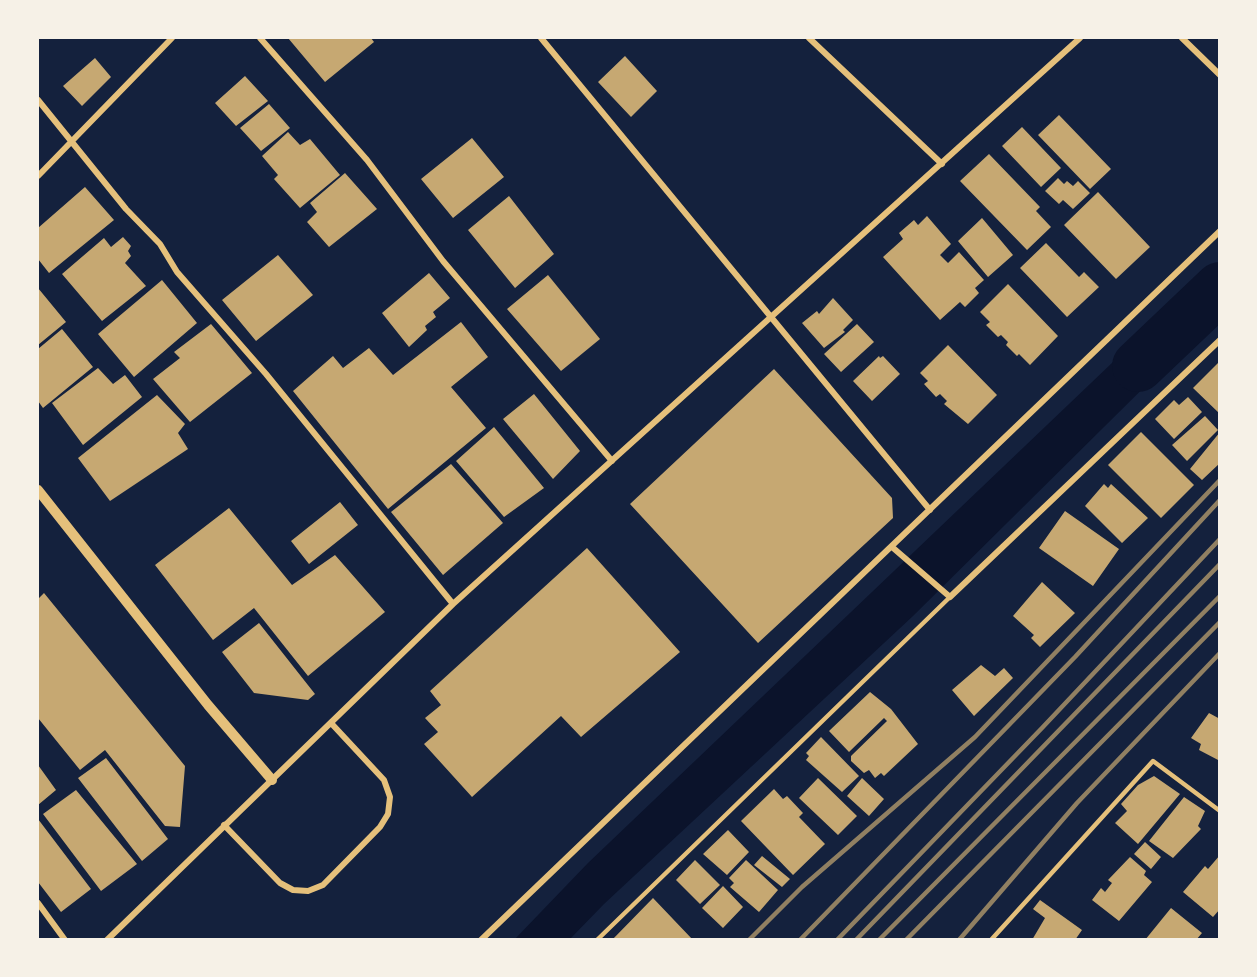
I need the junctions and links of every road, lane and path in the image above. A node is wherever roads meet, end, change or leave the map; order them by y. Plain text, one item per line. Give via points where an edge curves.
1 (172, 38) edge
2 (260, 38) edge
3 (541, 38) edge
4 (809, 38) edge
5 (1080, 38) edge
6 (1182, 38) edge
7 (1220, 75) edge
8 (38, 100) edge
9 (71, 142) junction
10 (942, 164) junction
11 (38, 176) edge
12 (1220, 231) edge
13 (770, 317) junction
14 (1220, 340) edge
15 (612, 461) junction
16 (38, 490) edge
17 (930, 510) junction
18 (892, 547) junction
19 (950, 597) junction
20 (453, 604) junction
21 (331, 723) junction
22 (272, 780) junction
23 (1220, 811) edge
24 (224, 825) junction
25 (38, 903) edge
26 (65, 939) edge
27 (107, 939) edge
28 (481, 939) edge
29 (597, 939) edge
30 (991, 939) edge

1 - 9 street
2 - 15 street via 367,160 443,261
3 - 13 street
4 - 10 street
5 - 10 street
6 - 7 street
8 - 9 street
9 - 11 street
9 - 20 street via 160,244 177,272 266,374
10 - 13 street
12 - 17 street
13 - 15 street
13 - 17 street
14 - 19 street
15 - 20 street
16 - 22 street
17 - 18 street
18 - 19 street
18 - 28 street
19 - 29 lane
20 - 21 street
21 - 22 street
21 - 24 street via 384,780 390,797 388,814 380,827 323,885 308,891 293,890 280,883
22 - 24 street
23 - 30 lane via 1153,761
24 - 27 street
25 - 26 street

